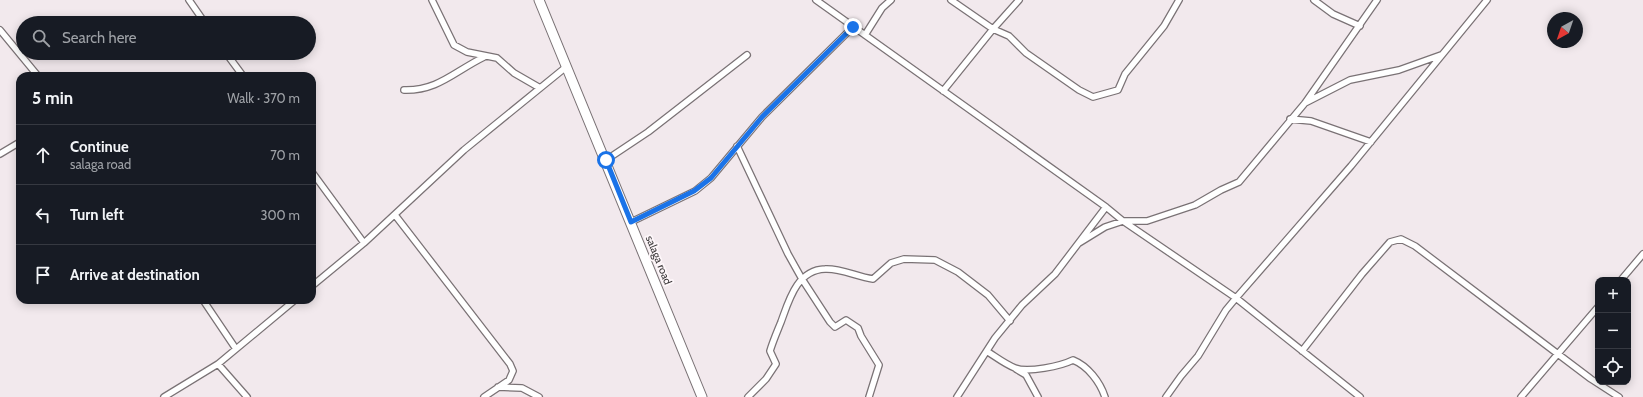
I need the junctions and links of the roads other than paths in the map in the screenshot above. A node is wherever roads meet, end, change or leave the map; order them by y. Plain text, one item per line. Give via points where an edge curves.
1 (189, 0) edge
2 (432, 0) edge
3 (539, 0) edge
4 (816, 0) edge
5 (891, 0) edge
6 (951, 0) edge
7 (1019, 0) edge
8 (1179, 0) edge
9 (1314, 0) edge
10 (1376, 0) edge
11 (1487, 0) edge
12 (200, 16) edge
13 (1360, 26) junction
14 (853, 27) junction
15 (993, 29) junction
16 (0, 30) edge
17 (865, 35) junction
18 (16, 49) edge
19 (747, 55) dead end
20 (1442, 55) junction
21 (484, 56) junction
22 (25, 60) edge
23 (231, 60) edge
24 (566, 67) junction
25 (35, 72) edge
26 (240, 72) edge
27 (540, 88) junction
28 (404, 90) dead end
29 (943, 91) junction
30 (1305, 103) junction
31 (1290, 120) junction
32 (1371, 142) junction
33 (16, 144) edge
34 (737, 146) junction
35 (0, 154) edge
36 (606, 160) junction
37 (316, 177) edge
38 (1106, 207) junction
39 (395, 215) junction
40 (1123, 221) junction
41 (631, 222) junction
42 (364, 243) junction
43 (1079, 243) junction
44 (1643, 254) edge
45 (1624, 277) edge
46 (802, 279) junction
47 (316, 283) edge
48 (1236, 298) junction
49 (206, 304) edge
50 (290, 304) edge
51 (1595, 311) edge
52 (1010, 321) junction
53 (236, 349) junction
54 (1302, 351) junction
55 (988, 352) junction
56 (1558, 354) junction
57 (218, 364) junction
58 (1016, 368) junction
59 (498, 387) junction
60 (164, 397) edge
61 (247, 397) edge
62 (484, 397) edge
63 (539, 397) edge
64 (702, 397) edge
65 (748, 397) edge
66 (869, 397) edge
67 (957, 397) edge
68 (1038, 397) edge
69 (1105, 397) edge
70 (1166, 397) edge
71 (1360, 397) edge
72 (1521, 397) edge
73 (1619, 397) edge

1 - 12 street
2 - 21 street via 454,45 467,52
3 - 24 main road, salaga road
4 - 14 street
5 - 17 street via 882,8
6 - 15 street
7 - 15 street
8 - 15 street via 1164,26 1125,74 1118,90 1094,97 1079,90 1026,54 1009,36
9 - 13 street via 1333,14
10 - 13 street
11 - 20 street
13 - 30 street
14 - 17 street
14 - 34 street via 762,117
15 - 29 street
16 - 18 street
17 - 29 street
19 - 36 street via 648,132
20 - 30 street via 1399,70 1350,80
20 - 32 street
21 - 27 street via 497,58
21 - 28 street via 428,88
22 - 25 street
23 - 26 street
24 - 27 street
24 - 36 main road, salaga road
27 - 39 street via 464,150
29 - 38 street
30 - 31 street
31 - 32 street via 1311,121
31 - 40 street via 1238,182 1179,211 1147,221
32 - 48 street
33 - 35 street
34 - 41 street via 711,178 694,191
34 - 46 street
36 - 41 main road, salaga road
37 - 42 street
38 - 40 street
38 - 43 street
39 - 42 street
39 - 59 street via 510,364 513,371 509,380
40 - 43 street via 1105,227
40 - 48 street
41 - 64 main road, salaga road
42 - 47 street
43 - 52 street via 1055,274 1022,305
44 - 45 street
46 - 52 street via 813,271 825,269 873,279 891,263 904,259 935,260 958,272 988,294
46 - 65 street via 791,294 770,351 776,364 766,379
46 - 66 street via 835,327 846,320 858,328 880,365
48 - 54 street
48 - 70 street via 1198,356
49 - 53 street
50 - 53 street
51 - 56 street
52 - 55 street via 995,338
53 - 57 street
54 - 56 street via 1390,242 1402,239
54 - 71 street
55 - 58 street
55 - 67 street
56 - 72 street
56 - 73 street
57 - 60 street
57 - 61 street
58 - 68 street via 1026,375
58 - 69 street via 1033,369 1073,360 1082,364 1091,374
59 - 62 street
59 - 63 street via 522,388

